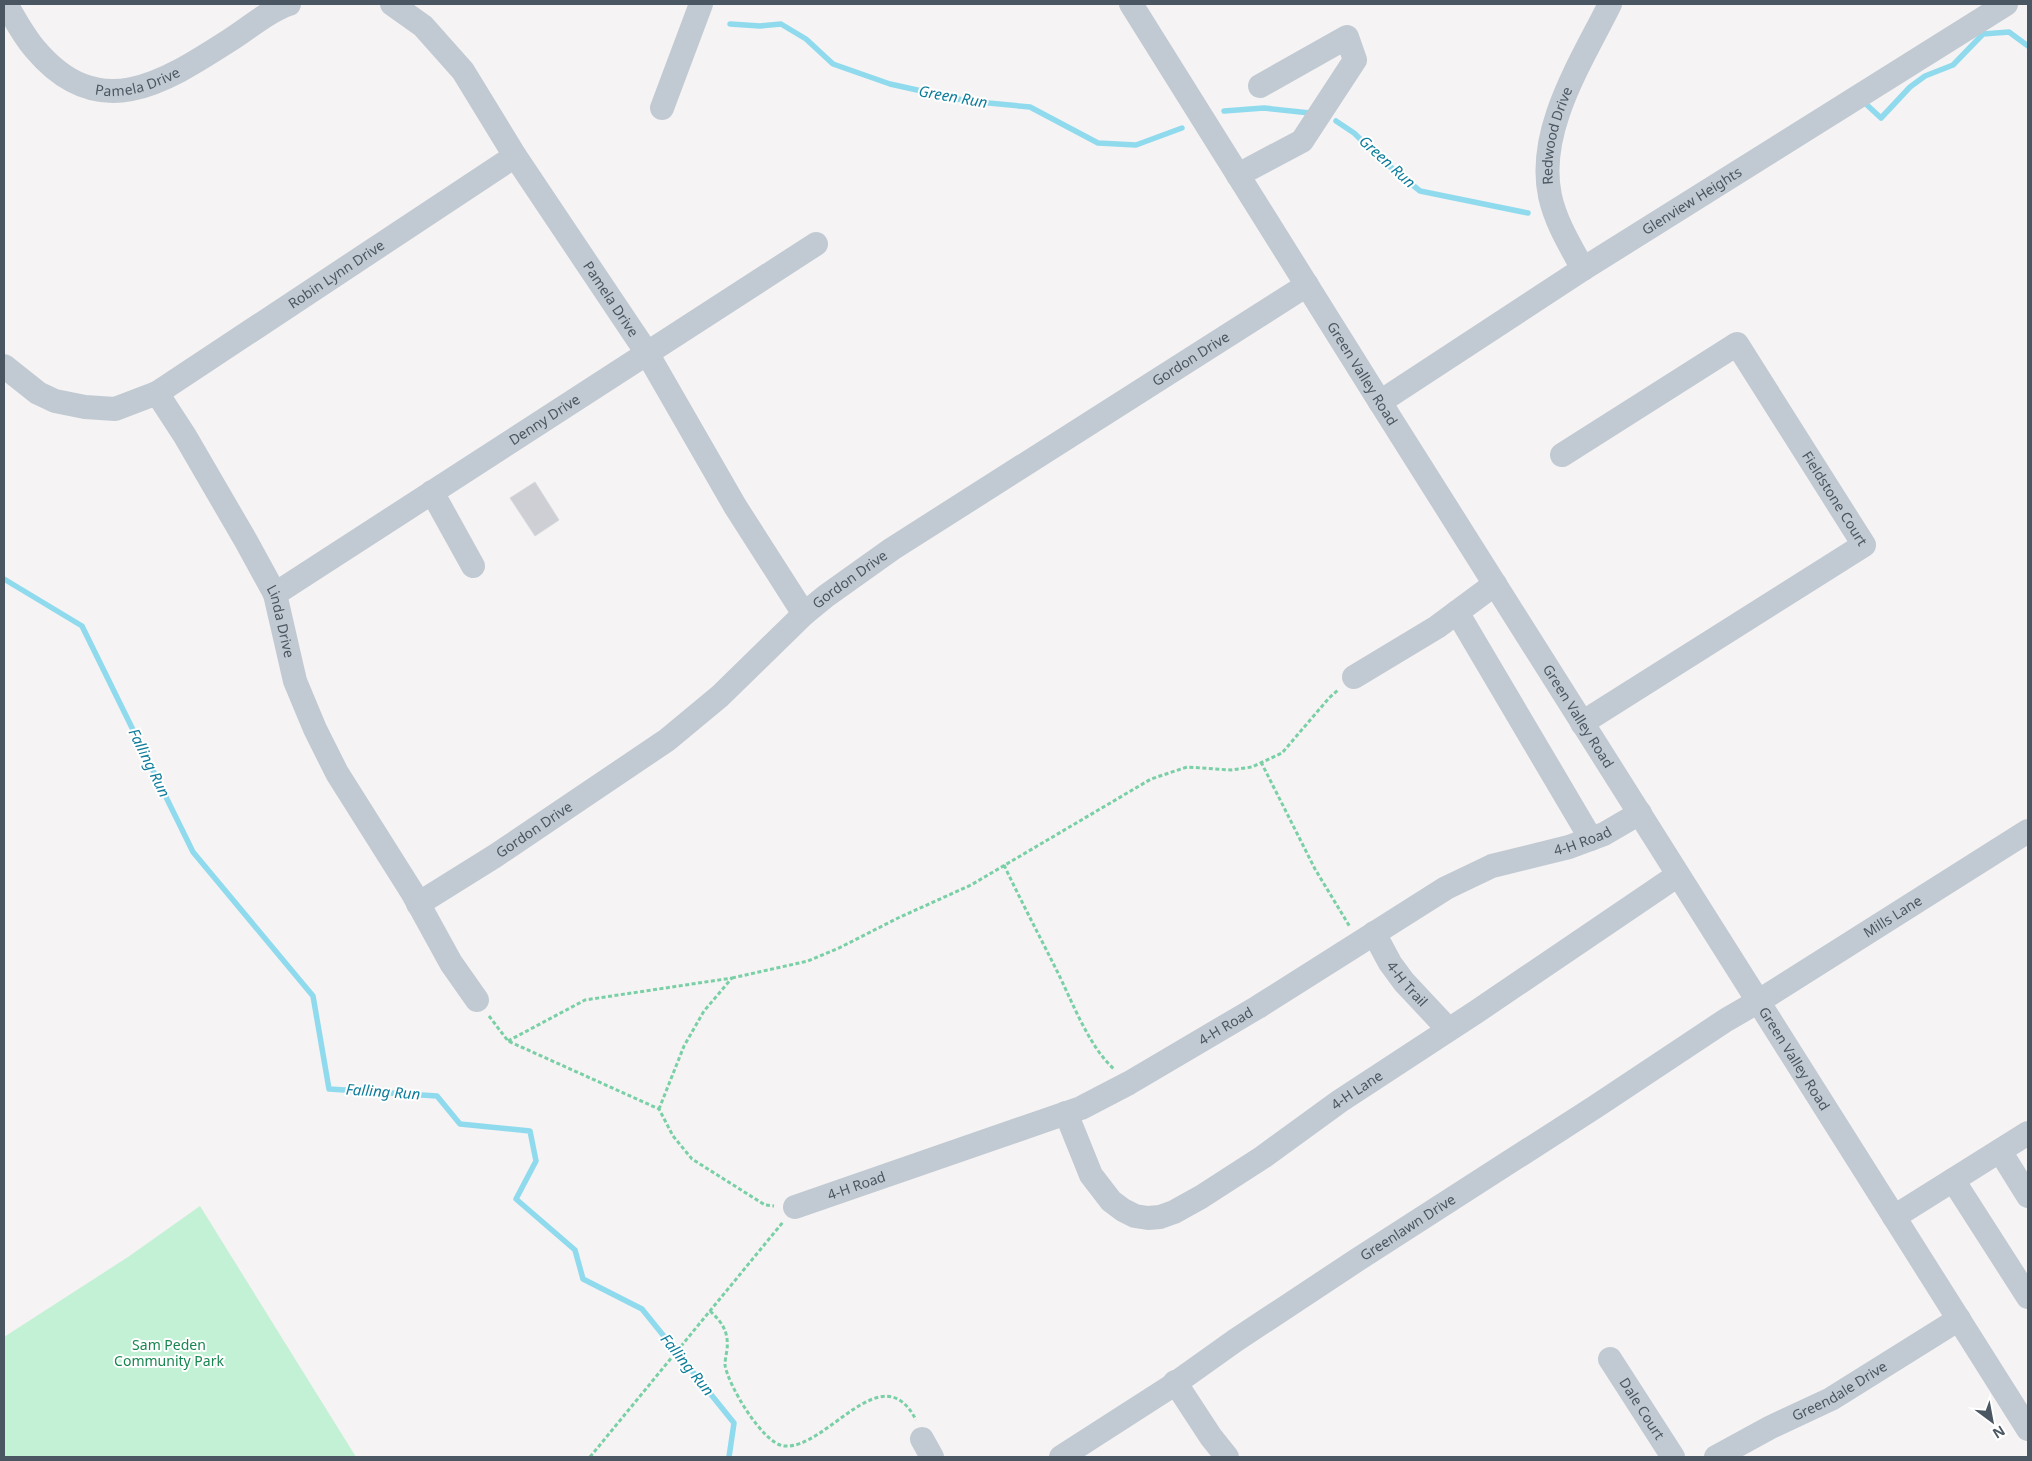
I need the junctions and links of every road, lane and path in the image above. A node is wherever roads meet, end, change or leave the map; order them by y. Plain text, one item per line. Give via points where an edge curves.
1 (6, 4) edge
2 (289, 4) edge
3 (392, 4) edge
4 (701, 4) edge
5 (1131, 4) edge
6 (1610, 4) edge
7 (2006, 4) edge
8 (1260, 86) dead end
9 (662, 108) dead end
10 (515, 156) junction
11 (1238, 175) junction
12 (816, 244) dead end
13 (1583, 269) junction
14 (1307, 285) junction
15 (647, 353) junction
16 (4, 366) edge
17 (156, 393) junction
18 (1380, 402) junction
19 (1562, 455) dead end
20 (432, 492) junction
21 (473, 566) dead end
22 (1495, 584) junction
23 (275, 594) junction
24 (1457, 612) junction
25 (804, 614) junction
26 (1354, 677) joint
27 (1582, 723) junction
28 (1261, 762) junction
29 (1640, 813) junction
30 (2028, 831) edge
31 (1592, 839) junction
32 (1004, 865) junction
33 (1678, 875) junction
34 (418, 904) junction
35 (1374, 933) junction
36 (732, 978) junction
37 (477, 1000) joint
38 (1758, 1001) junction
39 (1448, 1029) junction
40 (508, 1041) junction
41 (1129, 1083) junction
42 (659, 1110) junction
43 (1066, 1113) junction
44 (2028, 1133) edge
45 (2000, 1151) junction
46 (1953, 1180) junction
47 (2028, 1196) edge
48 (795, 1208) junction
49 (1894, 1217) junction
50 (2028, 1297) edge
51 (710, 1311) junction
52 (1959, 1320) junction
53 (1610, 1359) dead end
54 (1175, 1382) junction
55 (2028, 1429) edge
56 (927, 1448) edge
57 (590, 1457) edge
58 (1061, 1457) edge
59 (1228, 1457) edge
60 (1673, 1457) edge
61 (1716, 1457) edge

1 - 2 street, Pamela Drive via 22,33 48,64 63,76 97,90 115,92 135,90 172,75
3 - 10 street, Pamela Drive via 424,26 462,71
4 - 9 street
5 - 11 street, Green Valley Road
6 - 13 street, Redwood Drive via 1555,120 1547,161 1550,197
7 - 13 street, Glenview Heights
8 - 11 street via 1346,37 1355,60 1302,141
10 - 15 street, Pamela Drive
10 - 17 street, Robin Lynn Drive
11 - 14 street, Green Valley Road
12 - 15 street, Denny Drive
13 - 18 street, Glenview Heights
14 - 18 street, Green Valley Road
14 - 25 street, Gordon Drive via 892,549
15 - 20 street, Denny Drive
15 - 25 street, Pamela Drive via 735,506
16 - 17 street via 38,393 55,401 85,407 115,408
17 - 23 street, Linda Drive via 185,436
18 - 22 street, Green Valley Road
19 - 27 street, Fieldstone Court via 1737,344 1864,545
20 - 21 street
20 - 23 street, Denny Drive
22 - 24 street
22 - 27 street, Green Valley Road
23 - 34 street, Linda Drive via 295,681 315,729 337,773
24 - 26 street
24 - 31 street
25 - 34 street, Gordon Drive via 720,696 667,740
26 - 28 path via 1329,698 1282,753
27 - 29 street, Green Valley Road
28 - 32 path via 1252,767 1231,770 1188,767 1150,778
28 - 35 path via 1315,869 1351,929
29 - 31 street, 4-H Road
29 - 33 street, Green Valley Road
30 - 38 street, Mills Lane
31 - 35 street, 4-H Road via 1492,866 1446,888
32 - 36 path via 971,885 808,961
32 - 41 path via 1082,1021 1107,1063
33 - 38 street, Green Valley Road
33 - 39 street, 4-H Lane
34 - 37 street, Linda Drive
35 - 39 street, 4-H Trail via 1404,982
35 - 41 street, 4-H Road via 1258,1007
36 - 40 path via 585,1000
36 - 42 path via 704,1011 684,1046
37 - 40 path
38 - 49 street, Green Valley Road
38 - 54 street, Greenlawn Drive via 1357,1260
39 - 43 street, 4-H Lane via 1201,1197 1160,1217 1135,1216 1111,1201 1091,1175
40 - 42 path
41 - 43 street, 4-H Road
42 - 48 path via 673,1136 692,1159 765,1205
43 - 48 street, 4-H Road
44 - 45 street
45 - 46 street
45 - 47 street
46 - 49 street
46 - 50 street
48 - 51 path
49 - 52 street, Green Valley Road
51 - 56 path via 722,1322 728,1335 725,1364 729,1378 771,1442 794,1446 856,1408 886,1396 896,1398 911,1410
51 - 57 path
52 - 55 street, Green Valley Road
52 - 61 street, Greendale Drive via 1831,1399
53 - 60 street, Dale Court
54 - 58 street, Greenlawn Drive
54 - 59 street

